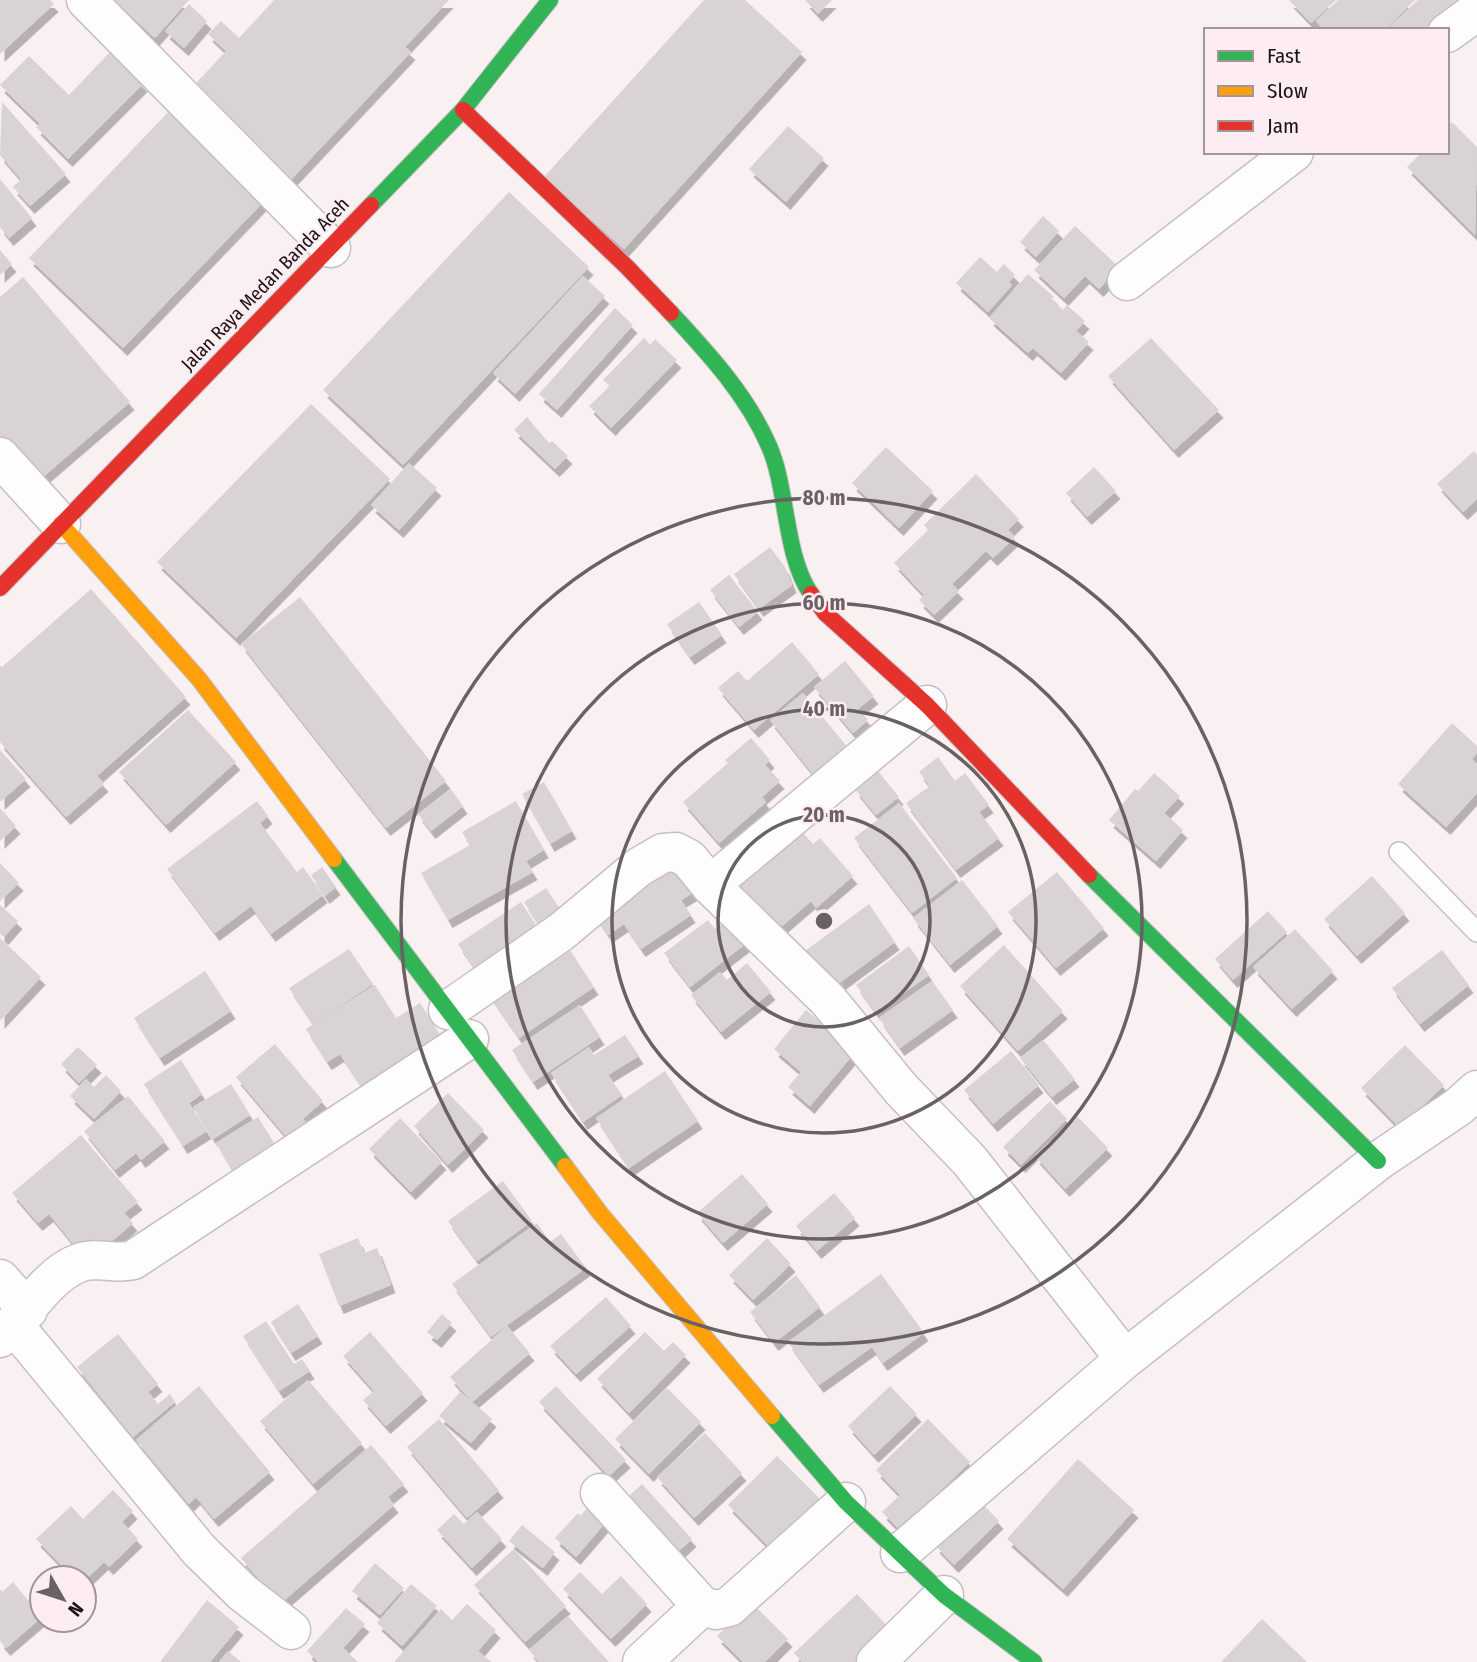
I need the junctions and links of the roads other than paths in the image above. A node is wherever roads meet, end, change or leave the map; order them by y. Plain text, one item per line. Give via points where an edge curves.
1 (86, 0) edge
2 (550, 0) edge
3 (1477, 11) edge
4 (1449, 32) edge
5 (463, 110) junction
6 (1291, 154) edge
7 (331, 248) junction
8 (1127, 281) dead end
9 (0, 457) edge
10 (61, 524) junction
11 (0, 588) edge
12 (927, 705) junction
13 (1399, 852) dead end
14 (710, 885) junction
15 (1477, 932) edge
16 (458, 1024) junction
17 (1477, 1090) edge
18 (1378, 1161) junction
19 (0, 1279) edge
20 (14, 1324) edge
21 (1125, 1359) junction
22 (600, 1493) dead end
23 (846, 1502) junction
24 (900, 1553) junction
25 (944, 1595) junction
26 (702, 1606) junction
27 (291, 1630) dead end
28 (642, 1662) edge
29 (876, 1662) edge
30 (1034, 1662) edge

1 - 7 street
2 - 5 main road, Jalan Raya Medan Banda Aceh
3 - 4 street
5 - 7 main road, Jalan Raya Medan Banda Aceh
5 - 12 main road via 627,267 722,368 769,446 806,586 825,613
6 - 8 street
7 - 10 main road, Jalan Raya Medan Banda Aceh
9 - 10 street
10 - 11 main road, Jalan Raya Medan Banda Aceh
10 - 16 main road via 199,679
12 - 14 street
12 - 18 main road via 1117,904
13 - 15 lane
14 - 16 street via 689,859 676,852 663,853 639,867 561,932
14 - 21 street via 828,1000 901,1089 970,1161
16 - 20 street via 133,1260 78,1263 46,1286
16 - 23 main road via 600,1213
17 - 18 street
18 - 21 street
19 - 20 street
20 - 27 street via 199,1550 243,1593
21 - 24 street
22 - 26 street
23 - 24 main road
23 - 26 street via 729,1607
24 - 25 main road
25 - 29 street
25 - 30 main road
26 - 28 street

